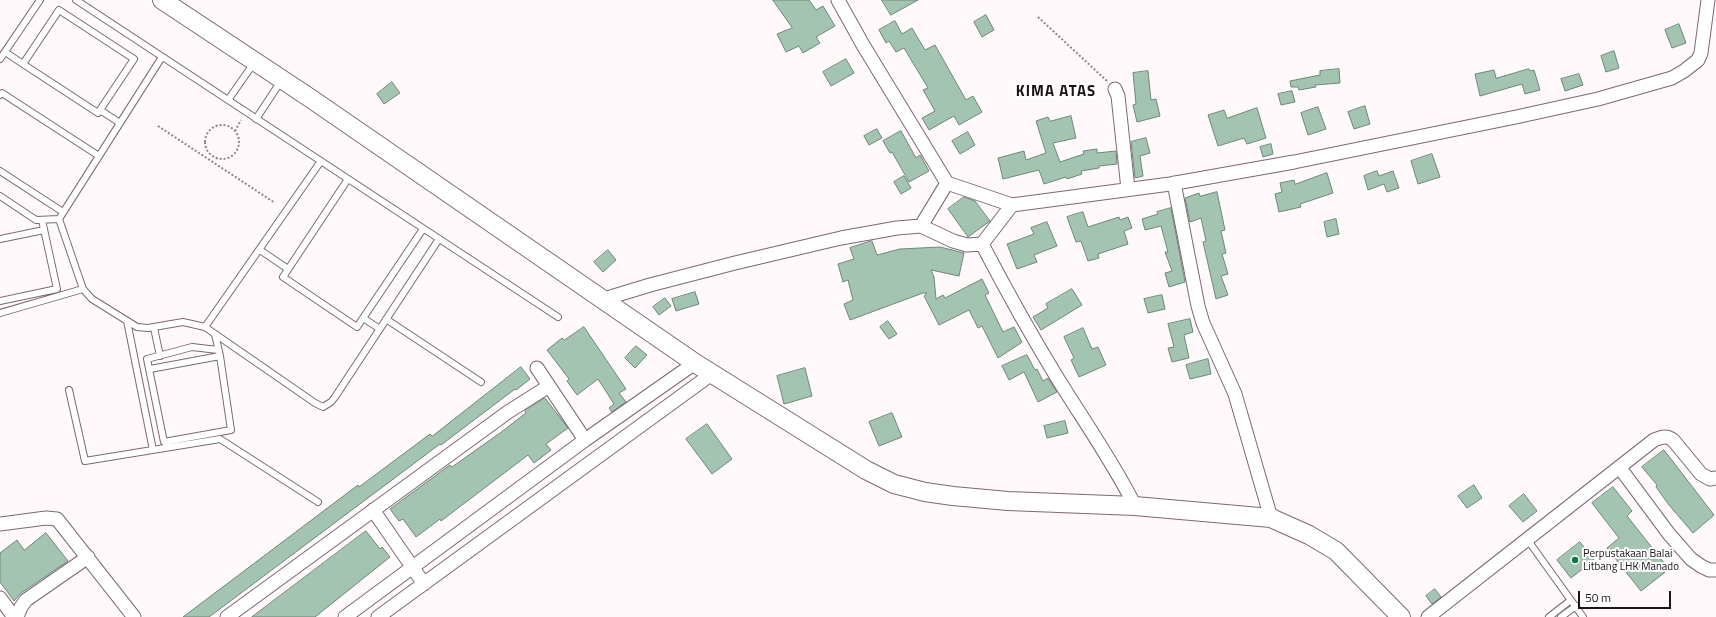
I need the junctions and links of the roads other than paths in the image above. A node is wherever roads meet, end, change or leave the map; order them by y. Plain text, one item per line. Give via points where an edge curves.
1 (40, 0) edge
2 (76, 0) edge
3 (162, 0) edge
4 (838, 0) edge
5 (1708, 0) edge
6 (5, 52) junction
7 (162, 57) junction
8 (0, 59) edge
9 (255, 61) junction
10 (23, 64) junction
11 (282, 79) junction
12 (1115, 89) road end
13 (0, 95) edge
14 (228, 100) junction
15 (100, 110) junction
16 (256, 119) junction
17 (120, 123) junction
18 (99, 156) junction
19 (321, 161) junction
20 (0, 171) edge
21 (348, 179) junction
22 (947, 183) junction
23 (1174, 183) junction
24 (1128, 189) junction
25 (0, 196) edge
26 (1012, 205) junction
27 (63, 212) junction
28 (42, 220) junction
29 (58, 220) junction
30 (921, 226) junction
31 (424, 229) junction
32 (44, 230) junction
33 (0, 239) edge
34 (439, 239) junction
35 (982, 244) junction
36 (260, 250) junction
37 (288, 269) junction
38 (83, 289) junction
39 (604, 299) junction
40 (0, 301) edge
41 (0, 313) edge
42 (558, 317) dead end
43 (363, 318) junction
44 (386, 319) junction
45 (127, 321) junction
46 (205, 327) junction
47 (154, 328) junction
48 (380, 329) junction
49 (215, 334) junction
50 (219, 353) junction
51 (160, 356) junction
52 (695, 363) junction
53 (537, 368) dead end
54 (150, 369) junction
55 (713, 373) junction
56 (481, 382) dead end
57 (549, 386) junction
58 (70, 390) dead end
59 (585, 440) junction
60 (153, 450) junction
61 (1620, 468) junction
62 (1716, 478) edge
63 (318, 502) dead end
64 (1135, 506) junction
65 (373, 510) junction
66 (1270, 518) junction
67 (0, 524) edge
68 (1527, 538) junction
69 (88, 557) junction
70 (412, 567) junction
71 (1716, 570) edge
72 (424, 584) junction
73 (0, 598) edge
74 (1571, 600) junction
75 (1576, 606) junction
76 (14, 617) edge
77 (17, 617) edge
78 (134, 617) edge
79 (227, 617) edge
80 (345, 617) edge
81 (378, 617) edge
82 (1401, 617) edge
83 (1428, 617) edge
84 (1549, 617) edge
85 (1561, 617) edge
86 (1583, 617) edge

1 - 6 lane
2 - 7 lane
3 - 9 main road
4 - 22 street
5 - 23 street via 1698,60 1672,78 1516,118
6 - 8 lane
6 - 10 lane
7 - 14 lane
7 - 17 lane
9 - 11 main road
9 - 14 lane
10 - 15 lane via 98,113
10 - 15 lane via 59,10 134,59
11 - 16 lane
11 - 39 main road
12 - 24 street via 1118,96
13 - 18 lane via 2,92
14 - 16 lane
15 - 17 lane
16 - 19 lane
17 - 18 lane
18 - 27 lane
19 - 21 lane
19 - 36 lane
20 - 27 lane
21 - 31 lane
21 - 37 lane
22 - 26 street
22 - 30 street
23 - 24 street
23 - 66 street via 1198,306 1235,394
24 - 26 street
25 - 28 lane via 32,218
26 - 35 street
27 - 29 lane
28 - 29 lane
28 - 32 lane
29 - 38 lane
30 - 35 street via 953,241 968,245
30 - 39 street via 841,238
31 - 34 lane
31 - 43 lane
32 - 33 lane
32 - 40 lane via 57,289
34 - 42 lane
34 - 44 lane
35 - 64 street via 1057,378
36 - 37 lane
36 - 46 lane
37 - 43 lane via 283,277 357,327
38 - 41 lane
38 - 45 lane via 92,299
39 - 52 main road
43 - 48 lane
44 - 48 lane
44 - 56 lane
45 - 47 lane via 137,328
45 - 60 lane
46 - 47 lane via 183,322
46 - 49 lane
47 - 51 lane
48 - 49 lane via 335,397 323,406 314,403
49 - 50 lane
50 - 51 lane via 192,347
50 - 54 lane
50 - 54 lane via 231,430 164,442
51 - 54 lane via 147,359
52 - 55 main road
52 - 59 street
53 - 57 street
55 - 64 main road via 866,470 894,484 953,496
55 - 72 street
57 - 59 street
57 - 65 street via 508,412
58 - 60 lane via 85,461
59 - 70 street
60 - 63 lane via 220,439
61 - 62 street via 1654,440 1668,437 1702,474 1710,479
61 - 68 street
61 - 71 street via 1691,560 1709,570
64 - 66 main road
65 - 70 street
65 - 79 street
66 - 82 main road via 1309,535 1336,551
67 - 69 street via 57,519
68 - 74 lane
68 - 83 street
69 - 77 street via 26,600
69 - 78 street
70 - 72 street
70 - 80 street
72 - 81 street
73 - 76 street
74 - 75 lane
74 - 84 lane
75 - 85 lane
75 - 86 lane

